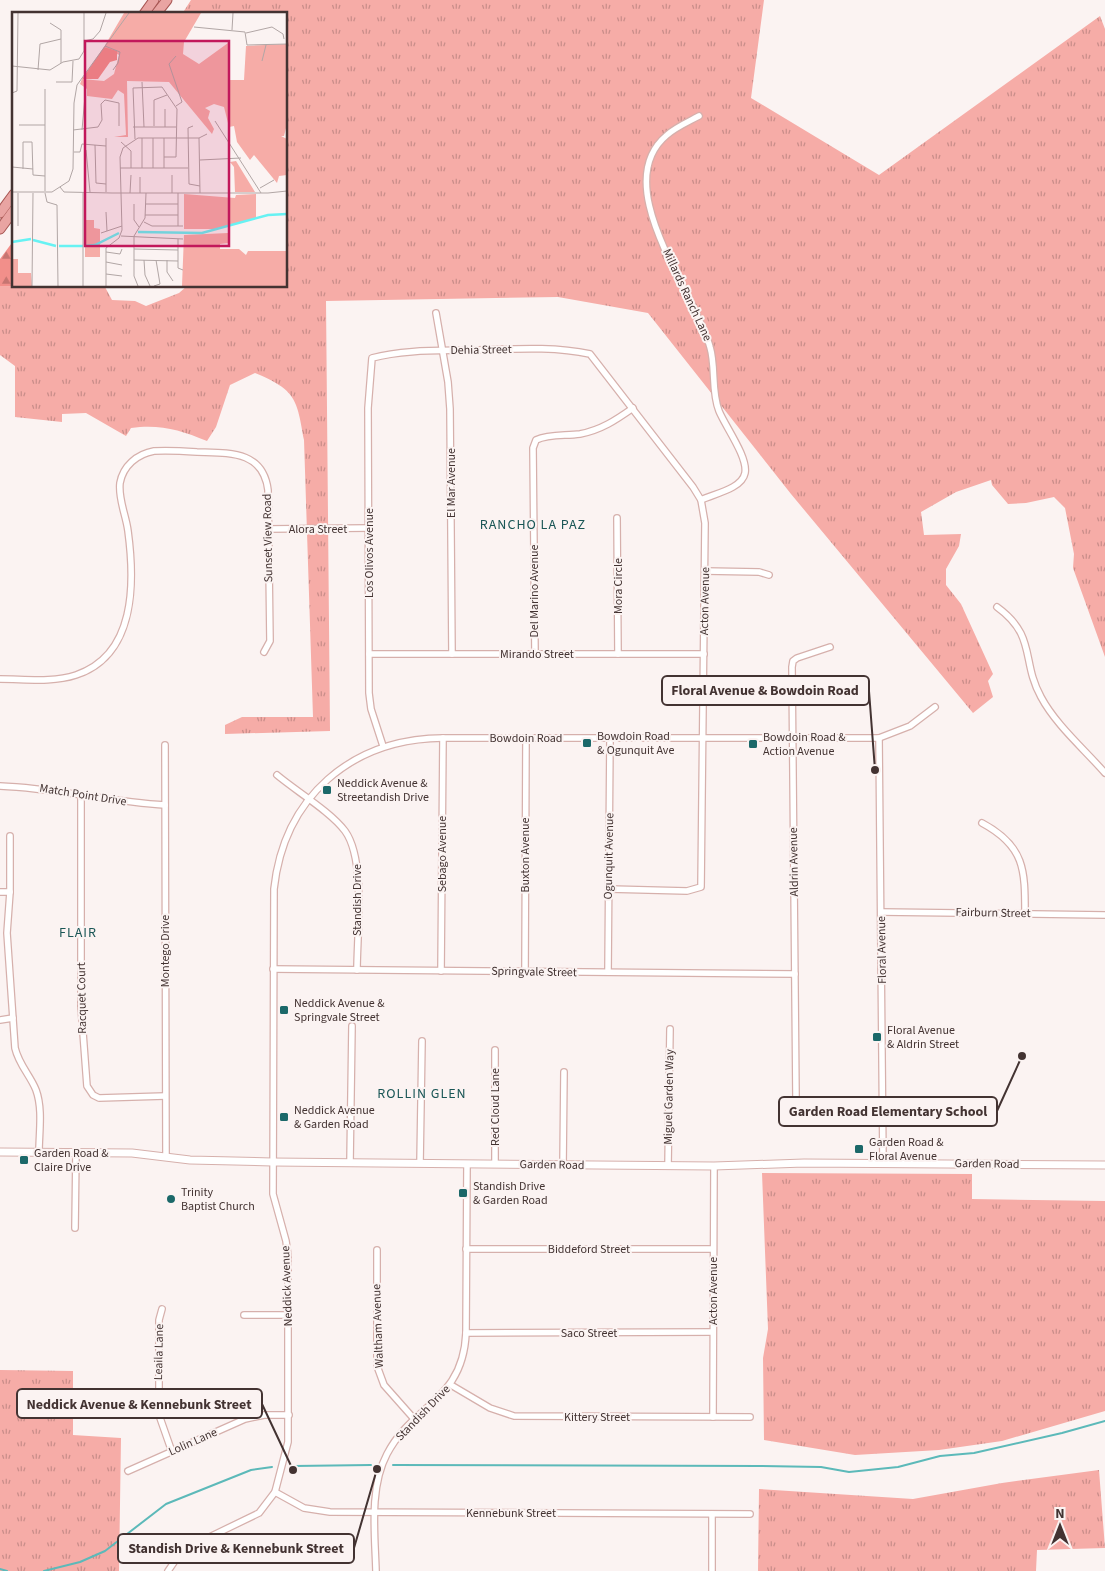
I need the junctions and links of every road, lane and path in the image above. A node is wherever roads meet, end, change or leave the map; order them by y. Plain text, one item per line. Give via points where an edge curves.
1 (154, 0) edge
2 (167, 0) edge
3 (145, 12) edge
4 (158, 12) edge
5 (699, 116) dead end
6 (12, 197) edge
7 (0, 213) edge
8 (12, 213) edge
9 (0, 229) edge
10 (436, 313) dead end
11 (443, 351) junction
12 (590, 354) joint
13 (372, 358) joint
14 (633, 408) junction
15 (701, 500) junction
16 (617, 518) dead end
17 (368, 528) junction
18 (268, 529) junction
19 (705, 571) junction
20 (769, 575) dead end
21 (997, 607) dead end
22 (830, 647) dead end
23 (264, 652) dead end
24 (369, 654) junction
25 (452, 654) junction
26 (535, 654) junction
27 (618, 654) junction
28 (704, 654) junction
29 (0, 679) edge
30 (936, 707) dead end
31 (442, 738) junction
32 (526, 738) junction
33 (879, 738) junction
34 (610, 739) junction
35 (703, 739) junction
36 (793, 739) junction
37 (165, 745) dead end
38 (383, 746) junction
39 (1105, 773) edge
40 (277, 775) dead end
41 (0, 786) edge
42 (82, 796) junction
43 (309, 801) junction
44 (165, 805) junction
45 (982, 823) dead end
46 (10, 836) dead end
47 (608, 889) junction
48 (0, 892) edge
49 (10, 892) junction
50 (881, 912) junction
51 (1025, 914) junction
52 (1105, 915) edge
53 (8, 957) junction
54 (0, 958) edge
55 (273, 969) junction
56 (357, 970) junction
57 (441, 971) junction
58 (524, 972) junction
59 (608, 972) junction
60 (795, 974) junction
61 (13, 1018) junction
62 (0, 1020) edge
63 (352, 1026) dead end
64 (670, 1029) dead end
65 (422, 1041) dead end
66 (495, 1050) dead end
67 (564, 1072) dead end
68 (165, 1096) junction
69 (884, 1107) junction
70 (0, 1152) edge
71 (39, 1152) junction
72 (76, 1152) junction
73 (166, 1156) junction
74 (272, 1162) junction
75 (350, 1162) junction
76 (420, 1163) junction
77 (883, 1163) junction
78 (467, 1164) junction
79 (495, 1164) junction
80 (563, 1165) junction
81 (1105, 1165) edge
82 (668, 1166) junction
83 (714, 1166) junction
84 (75, 1228) dead end
85 (466, 1249) junction
86 (377, 1250) dead end
87 (712, 1250) junction
88 (162, 1309) dead end
89 (244, 1315) dead end
90 (289, 1315) junction
91 (713, 1332) junction
92 (466, 1333) junction
93 (451, 1385) junction
94 (289, 1414) junction
95 (713, 1417) junction
96 (750, 1417) dead end
97 (415, 1420) junction
98 (172, 1452) junction
99 (128, 1471) dead end
100 (275, 1492) junction
101 (375, 1512) junction
102 (712, 1514) junction
103 (750, 1514) dead end
104 (168, 1571) edge
105 (376, 1571) edge
106 (712, 1571) edge

1 - 3 main road
2 - 4 main road
5 - 15 street, Millards Ranch Lane via 665,136 651,156 645,176 648,206 710,347 718,409 745,468 735,486
6 - 7 main road
8 - 9 main road
10 - 11 street, El Mar Avenue
11 - 12 street, Dehia Street via 573,350
11 - 13 street, Dehia Street via 386,354
11 - 25 street, El Mar Avenue via 450,410
12 - 14 street, Acton Avenue
13 - 17 street, Los Olivos Avenue via 368,408
14 - 15 street, Acton Avenue
14 - 26 street, Del Marino Avenue via 599,429 580,434 544,436 536,440 533,448
15 - 19 street, Acton Avenue via 705,523
16 - 27 street, Mora Circle
17 - 18 street, Alora Street
17 - 24 street, Los Olivos Avenue
18 - 23 street, Sunset View Road via 270,641
18 - 29 street, Sunset View Road via 267,485 261,470 252,461 235,454 160,450 134,459 121,479 120,497 130,545 130,599 126,623 117,643 98,662 78,674 58,679
19 - 20 street
19 - 28 street, Acton Avenue
21 - 39 street via 1022,633 1033,678 1044,702
22 - 36 street, Aldrin Avenue via 793,660
24 - 25 street, Mirando Street
24 - 38 street, Los Olivos Avenue via 370,701
25 - 26 street, Mirando Street
26 - 27 street, Mirando Street
27 - 28 street, Mirando Street
28 - 35 street, Acton Avenue
30 - 33 street, Bowdoin Road via 910,726
31 - 32 street, Bowdoin Road
31 - 38 street, Bowdoin Road via 406,740
31 - 57 street, Sebago Avenue
32 - 34 street, Bowdoin Road
32 - 58 street, Buxton Avenue
33 - 36 street, Bowdoin Road
33 - 50 street, Floral Avenue
34 - 35 street, Bowdoin Road
34 - 47 street, Ogunquit Avenue
35 - 36 street, Bowdoin Road
35 - 47 street, Acton Avenue via 701,887 687,891
36 - 60 street, Aldrin Avenue
37 - 44 street, Montego Drive
38 - 43 street, Bowdoin Road via 341,767
40 - 43 street, Standish Drive
41 - 42 street, Match Point Drive
42 - 44 street, Match Point Drive
42 - 68 street, Racquet Court via 82,1015 87,1086 99,1098
43 - 55 street, Neddick Avenue via 289,831 277,866
43 - 56 street, Standish Drive via 338,823 355,852
44 - 68 street, Montego Drive
45 - 51 street via 998,832 1019,855 1025,873
46 - 49 street
47 - 59 street, Ogunquit Avenue
48 - 49 street
49 - 53 street
50 - 51 street, Fairburn Street
50 - 69 street, Floral Avenue
51 - 52 street, Fairburn Street
53 - 54 street
53 - 61 street
55 - 56 street, Springvale Street
55 - 74 street, Neddick Avenue
56 - 57 street, Springvale Street
57 - 58 street, Springvale Street
58 - 59 street, Springvale Street
59 - 60 street, Springvale Street
60 - 69 street, Aldrin Avenue via 798,1102 805,1106
61 - 62 street
61 - 71 street via 16,1054 38,1098
63 - 75 street
64 - 82 street, Miguel Garden Way
65 - 76 street
66 - 79 street, Red Cloud Lane
67 - 80 street
68 - 73 street, Montego Drive
69 - 77 street, Floral Avenue
70 - 71 street, Garden Road
71 - 72 street, Garden Road
72 - 73 street, Garden Road
72 - 84 street
73 - 74 street, Garden Road via 190,1160
74 - 75 street, Garden Road
74 - 90 street, Neddick Avenue via 273,1200 288,1250
75 - 76 street, Garden Road
76 - 78 street, Garden Road
77 - 81 street, Garden Road
77 - 83 street, Garden Road
78 - 79 street, Garden Road
78 - 85 street, Standish Drive
79 - 80 street, Garden Road
80 - 82 street, Garden Road
82 - 83 street, Garden Road
83 - 87 street, Acton Avenue
85 - 87 street, Biddeford Street
85 - 92 street, Standish Drive
86 - 97 street, Waltham Avenue via 377,1366 384,1385
87 - 91 street, Acton Avenue
88 - 98 street, Leaila Lane via 159,1320 158,1407 160,1423
89 - 90 street
90 - 94 street, Neddick Avenue
91 - 92 street, Saco Street
91 - 95 street, Acton Avenue
92 - 93 street, Standish Drive via 463,1358
93 - 95 street, Kittery Street via 490,1408 514,1416
93 - 97 street, Standish Drive
94 - 98 street, Lolin Lane via 264,1414 250,1418
94 - 100 street, Neddick Avenue via 287,1453
95 - 96 street, Kittery Street
97 - 101 street, Standish Drive via 397,1438 383,1463
98 - 99 street, Lolin Lane
100 - 101 street, Kennebunk Street via 312,1510
100 - 104 street, Neddick Avenue via 259,1513 191,1546 179,1555
101 - 102 street, Kennebunk Street
101 - 105 street, Standish Drive
102 - 103 street, Kennebunk Street
102 - 106 street

